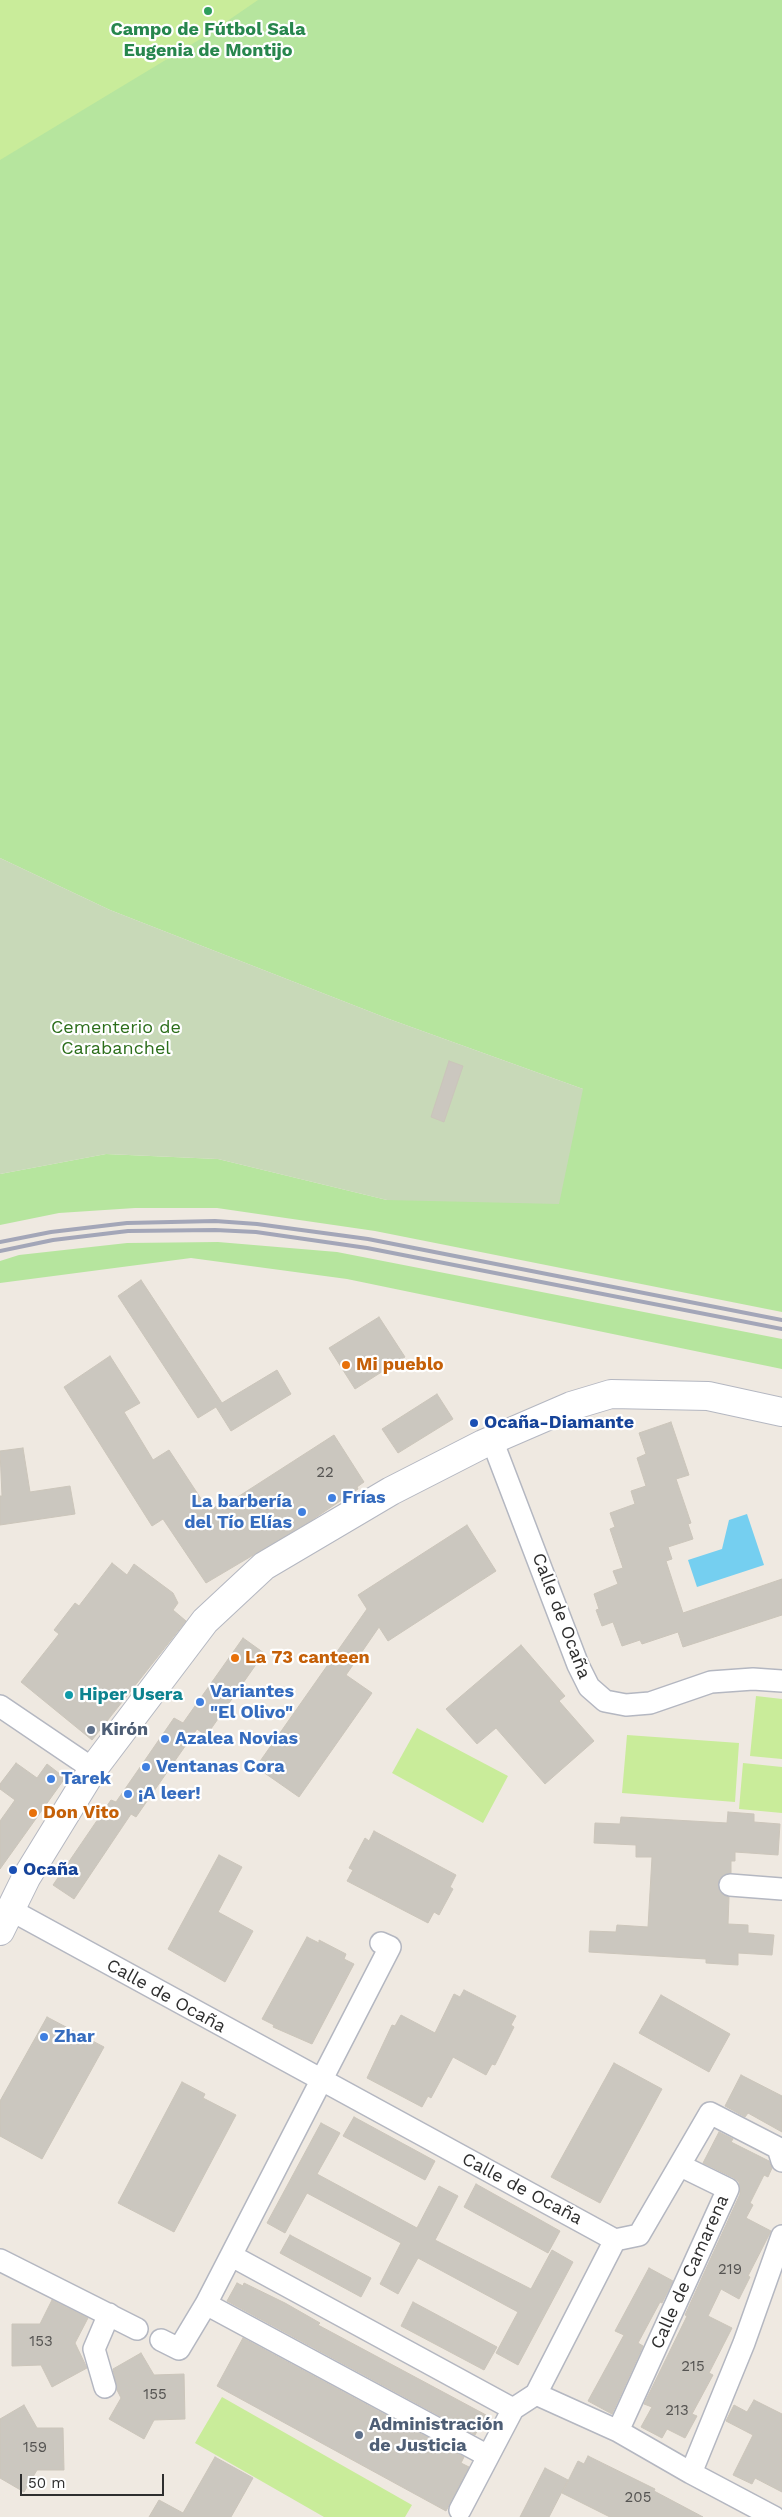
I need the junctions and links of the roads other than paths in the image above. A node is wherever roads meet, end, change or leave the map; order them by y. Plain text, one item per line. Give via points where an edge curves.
1 (782, 1412) edge
2 (492, 1440) junction
3 (782, 1681) edge
4 (0, 1706) edge
5 (93, 1769) junction
6 (730, 1886) dead end
7 (782, 1889) edge
8 (2, 1925) edge
9 (381, 1943) dead end
10 (322, 2081) junction
11 (782, 2161) edge
12 (681, 2166) junction
13 (782, 2236) edge
14 (616, 2240) junction
15 (232, 2256) junction
16 (0, 2260) edge
17 (206, 2304) junction
18 (109, 2314) junction
19 (137, 2329) dead end
20 (161, 2340) dead end
21 (104, 2387) dead end
22 (536, 2394) junction
23 (513, 2409) junction
24 (618, 2431) junction
25 (488, 2456) junction
26 (691, 2473) junction
27 (460, 2510) dead end
28 (774, 2517) edge

1 - 2 street, Calle de Ocaña via 708,1396 611,1394 571,1406
2 - 3 street, Calle de Ocaña via 578,1664 589,1687 599,1696 626,1706 650,1703 711,1682 753,1678
2 - 5 street, Calle de Ocaña via 391,1491 264,1566 205,1621
4 - 5 street
5 - 8 street, Calle de Ocaña
6 - 7 street
8 - 10 street, Calle de Ocaña
9 - 10 street via 390,1947
10 - 14 street, Calle de Ocaña
10 - 15 street
11 - 12 street via 778,2148 710,2113
12 - 14 street via 639,2235
12 - 24 street, Calle de Camarena via 728,2189
13 - 26 street via 744,2342
14 - 22 street
15 - 17 street
15 - 23 street
16 - 18 street
17 - 20 street via 179,2349
17 - 25 street
18 - 19 street
18 - 21 street via 94,2349
22 - 23 street
22 - 24 street
23 - 25 street
24 - 26 street
25 - 27 street
26 - 28 street

